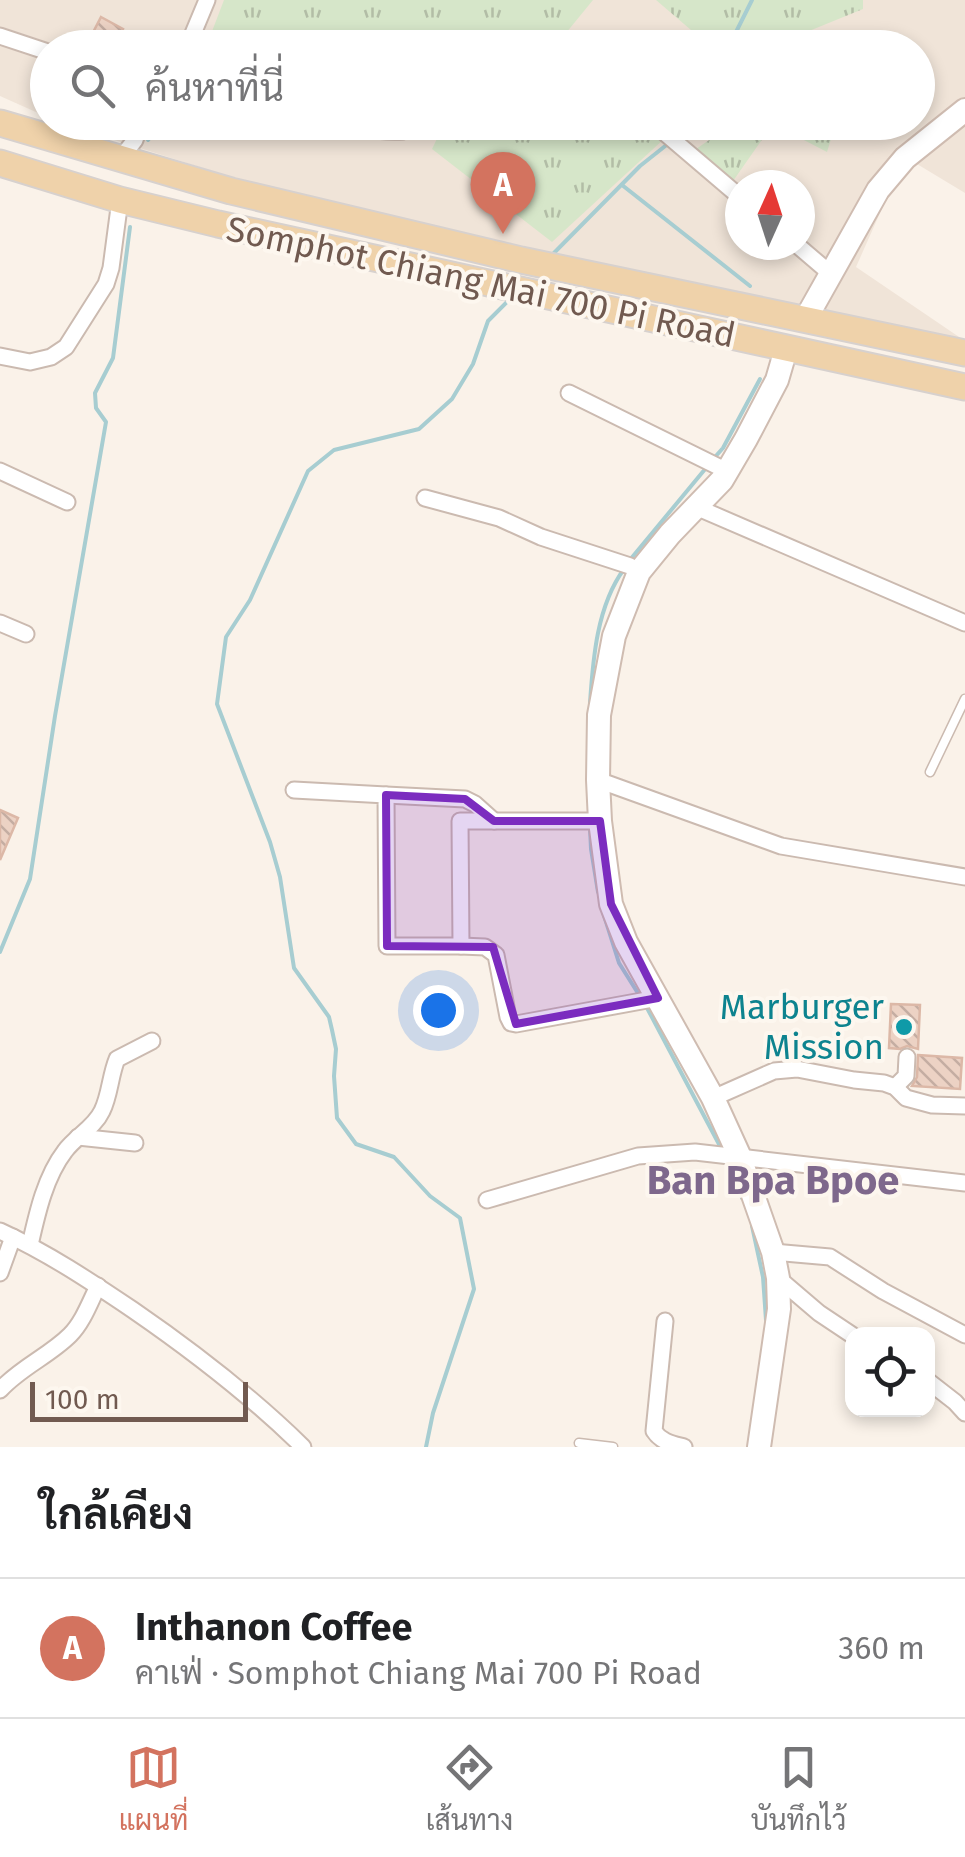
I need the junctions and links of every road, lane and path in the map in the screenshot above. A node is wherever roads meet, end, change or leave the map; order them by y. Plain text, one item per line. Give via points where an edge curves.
1 (207, 0) edge
2 (195, 30) edge
3 (0, 36) edge
4 (30, 46) edge
5 (965, 110) edge
6 (0, 111) edge
7 (0, 123) edge
8 (30, 124) edge
9 (30, 132) edge
10 (935, 134) edge
11 (57, 140) edge
12 (64, 140) edge
13 (134, 140) edge
14 (673, 140) edge
15 (927, 140) edge
16 (80, 147) junction
17 (120, 159) junction
18 (0, 163) edge
19 (0, 178) edge
20 (725, 184) edge
21 (71, 185) junction
22 (120, 200) junction
23 (815, 260) edge
24 (831, 274) junction
25 (805, 320) junction
26 (786, 349) junction
27 (965, 353) edge
28 (0, 356) edge
29 (965, 386) edge
30 (569, 392) dead end
31 (0, 470) edge
32 (727, 471) junction
33 (425, 498) dead end
34 (67, 502) dead end
35 (696, 507) junction
36 (630, 568) junction
37 (0, 623) edge
38 (965, 623) edge
39 (26, 634) dead end
40 (965, 698) edge
41 (930, 772) dead end
42 (598, 780) junction
43 (294, 790) dead end
44 (386, 795) junction
45 (494, 821) junction
46 (593, 821) junction
47 (965, 877) edge
48 (461, 946) junction
49 (648, 1000) junction
50 (152, 1041) dead end
51 (907, 1056) dead end
52 (894, 1087) junction
53 (713, 1098) junction
54 (965, 1106) edge
55 (78, 1137) junction
56 (135, 1142) dead end
57 (728, 1155) junction
58 (965, 1183) edge
59 (487, 1200) dead end
60 (7, 1234) edge
61 (30, 1245) junction
62 (773, 1252) junction
63 (0, 1273) edge
64 (778, 1278) junction
65 (98, 1286) junction
66 (665, 1321) dead end
67 (845, 1330) edge
68 (965, 1335) edge
69 (935, 1386) edge
70 (0, 1390) edge
71 (965, 1414) edge
72 (579, 1443) dead end
73 (664, 1444) edge
74 (302, 1447) edge
75 (613, 1447) edge
76 (684, 1447) edge
77 (759, 1447) edge

1 - 2 street
3 - 4 street
5 - 10 street
6 - 8 main road
7 - 9 main road, Somphot Chiang Mai 700 Pi Road
11 - 16 main road, Somphot Chiang Mai 700 Pi Road
12 - 16 main road
13 - 17 street
14 - 20 street
15 - 24 street via 878,190
16 - 17 main road, Somphot Chiang Mai 700 Pi Road
17 - 25 main road, Somphot Chiang Mai 700 Pi Road via 520,260
18 - 21 main road, Somphot Chiang Mai 700 Pi Road
19 - 21 main road
21 - 22 main road, Somphot Chiang Mai 700 Pi Road
22 - 26 main road, Somphot Chiang Mai 700 Pi Road
22 - 28 street via 106,284 66,347 30,362
23 - 24 street
24 - 25 street
25 - 27 main road, Somphot Chiang Mai 700 Pi Road
26 - 29 main road, Somphot Chiang Mai 700 Pi Road
26 - 32 street via 777,380
30 - 32 street
31 - 34 street
32 - 35 street
33 - 36 street
35 - 36 street
35 - 38 street
36 - 42 street via 599,715
37 - 39 street
40 - 41 lane
42 - 46 street
42 - 47 street via 781,846
43 - 44 street
44 - 45 street via 465,799
44 - 48 street via 387,946
45 - 46 street
45 - 48 street via 460,822
46 - 49 street via 611,904
48 - 49 street via 485,947 496,955 510,1023
49 - 53 street
50 - 55 street via 116,1059 104,1108
51 - 52 street via 906,1076
52 - 53 street via 797,1069 774,1071
52 - 54 street via 932,1105
53 - 57 street
55 - 56 street
55 - 61 street via 45,1191
57 - 58 street
57 - 59 street via 638,1156
57 - 62 street
60 - 61 street
60 - 63 street
61 - 65 street
62 - 64 street
62 - 68 street via 830,1257
64 - 67 street
64 - 77 street
65 - 70 street via 68,1338
65 - 74 street via 213,1368
66 - 73 street via 654,1423
69 - 71 street
72 - 75 lane
73 - 76 street

